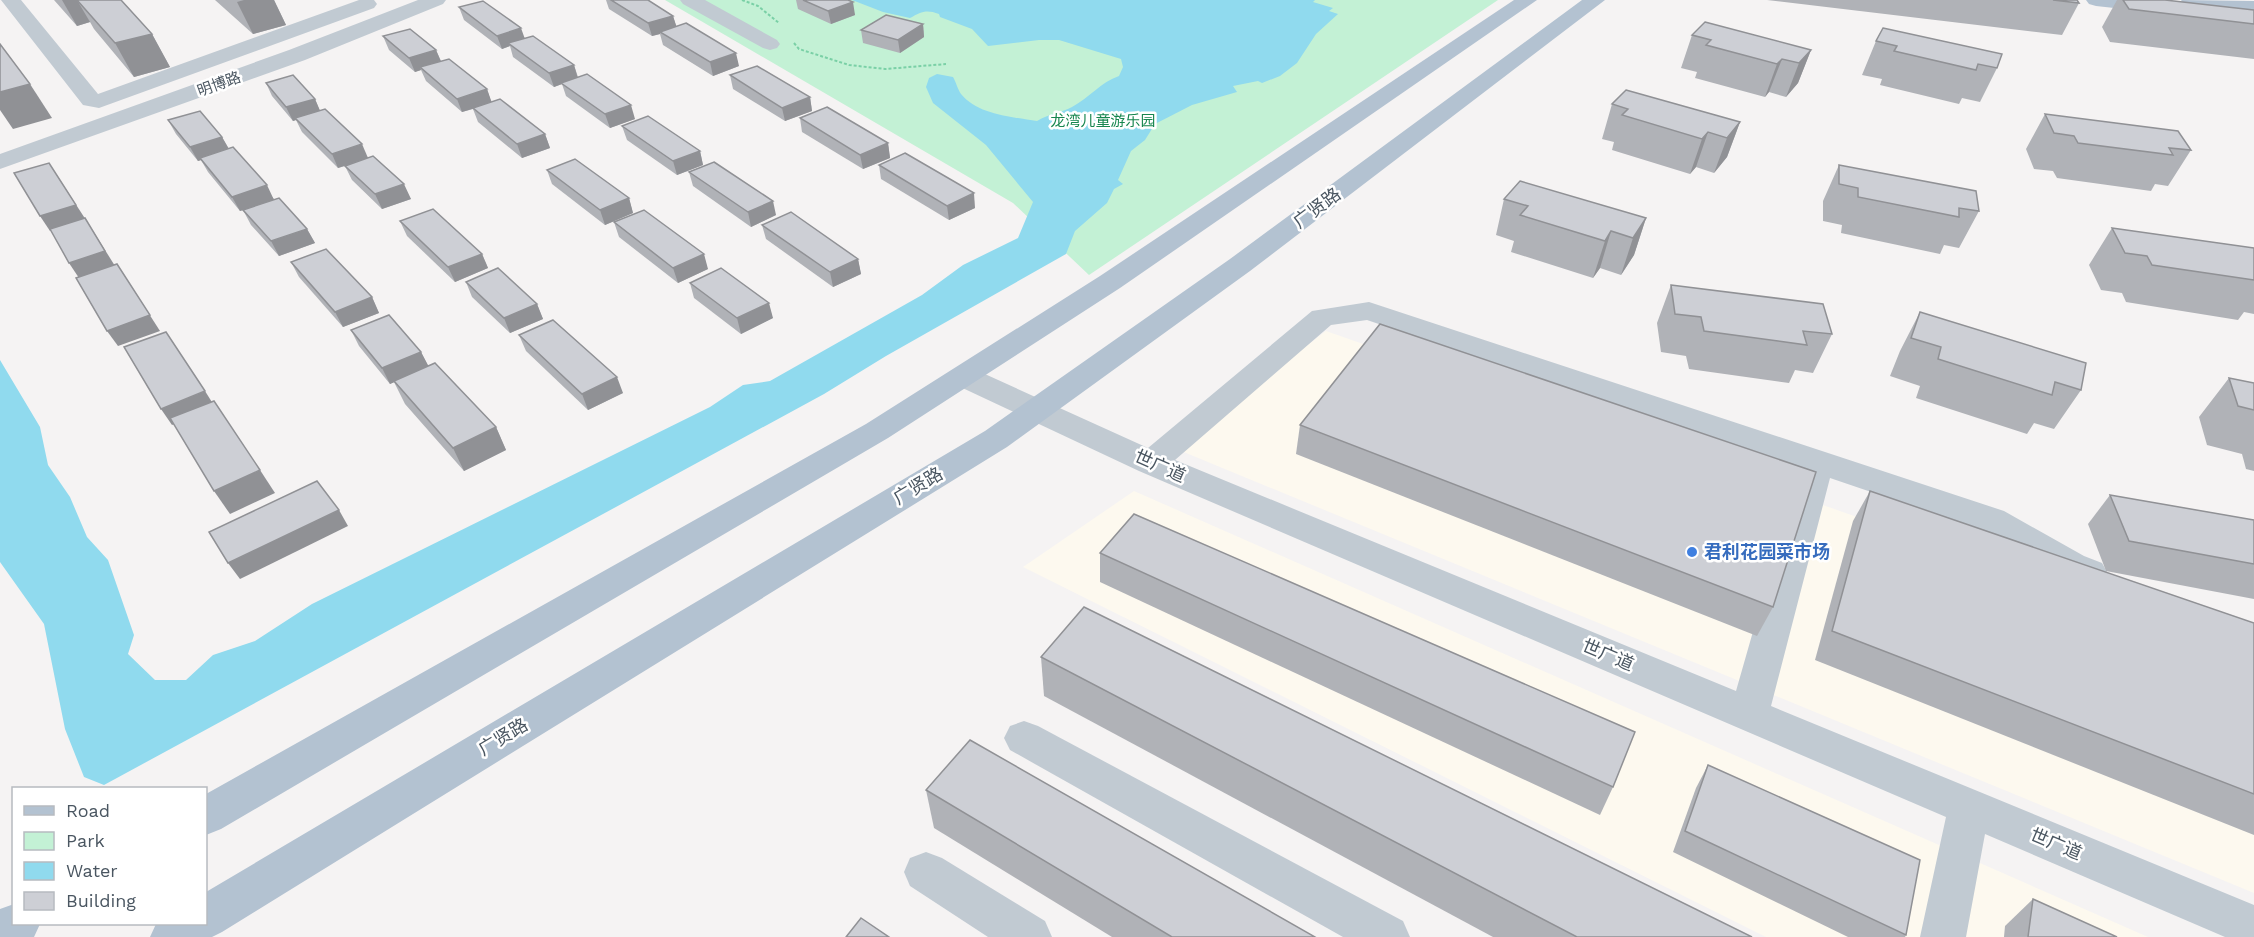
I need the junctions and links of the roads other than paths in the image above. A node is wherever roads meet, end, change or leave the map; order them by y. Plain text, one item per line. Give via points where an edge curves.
1 (11, 0) edge
2 (376, 0) edge
3 (436, 0) edge
4 (690, 0) edge
5 (1527, 0) edge
6 (1595, 0) edge
7 (2096, 0) edge
8 (2191, 0) edge
9 (2254, 7) edge
10 (2254, 18) edge
11 (770, 44) dead end
12 (0, 162) edge
13 (965, 377) junction
14 (1037, 410) junction
15 (1818, 462) junction
16 (1151, 463) junction
17 (2114, 580) edge
18 (1749, 714) junction
19 (1024, 738) dead end
20 (1969, 807) junction
21 (207, 815) edge
22 (926, 872) dead end
23 (207, 916) edge
24 (14, 925) edge
25 (193, 925) edge
26 (2254, 927) edge
27 (0, 933) edge
28 (173, 937) edge
29 (1029, 937) edge
30 (1387, 937) edge
31 (1943, 937) edge

1 - 2 street via 91,100 99,101
3 - 12 street, 明博路 via 297,56
4 - 11 street
5 - 13 main road
6 - 14 main road, 广贤路 via 1240,265
7 - 10 main road
8 - 9 main road
13 - 14 street, 世广道
13 - 21 main road via 755,503
14 - 16 street, 世广道
14 - 23 main road, 广贤路 via 996,439
15 - 16 street via 1369,311 1322,317
15 - 17 street via 1992,520 2071,565
15 - 18 street
16 - 18 street, 世广道
18 - 20 street, 世广道
19 - 30 street
20 - 26 street, 世广道
20 - 31 street
22 - 29 street
24 - 27 main road
25 - 28 main road

